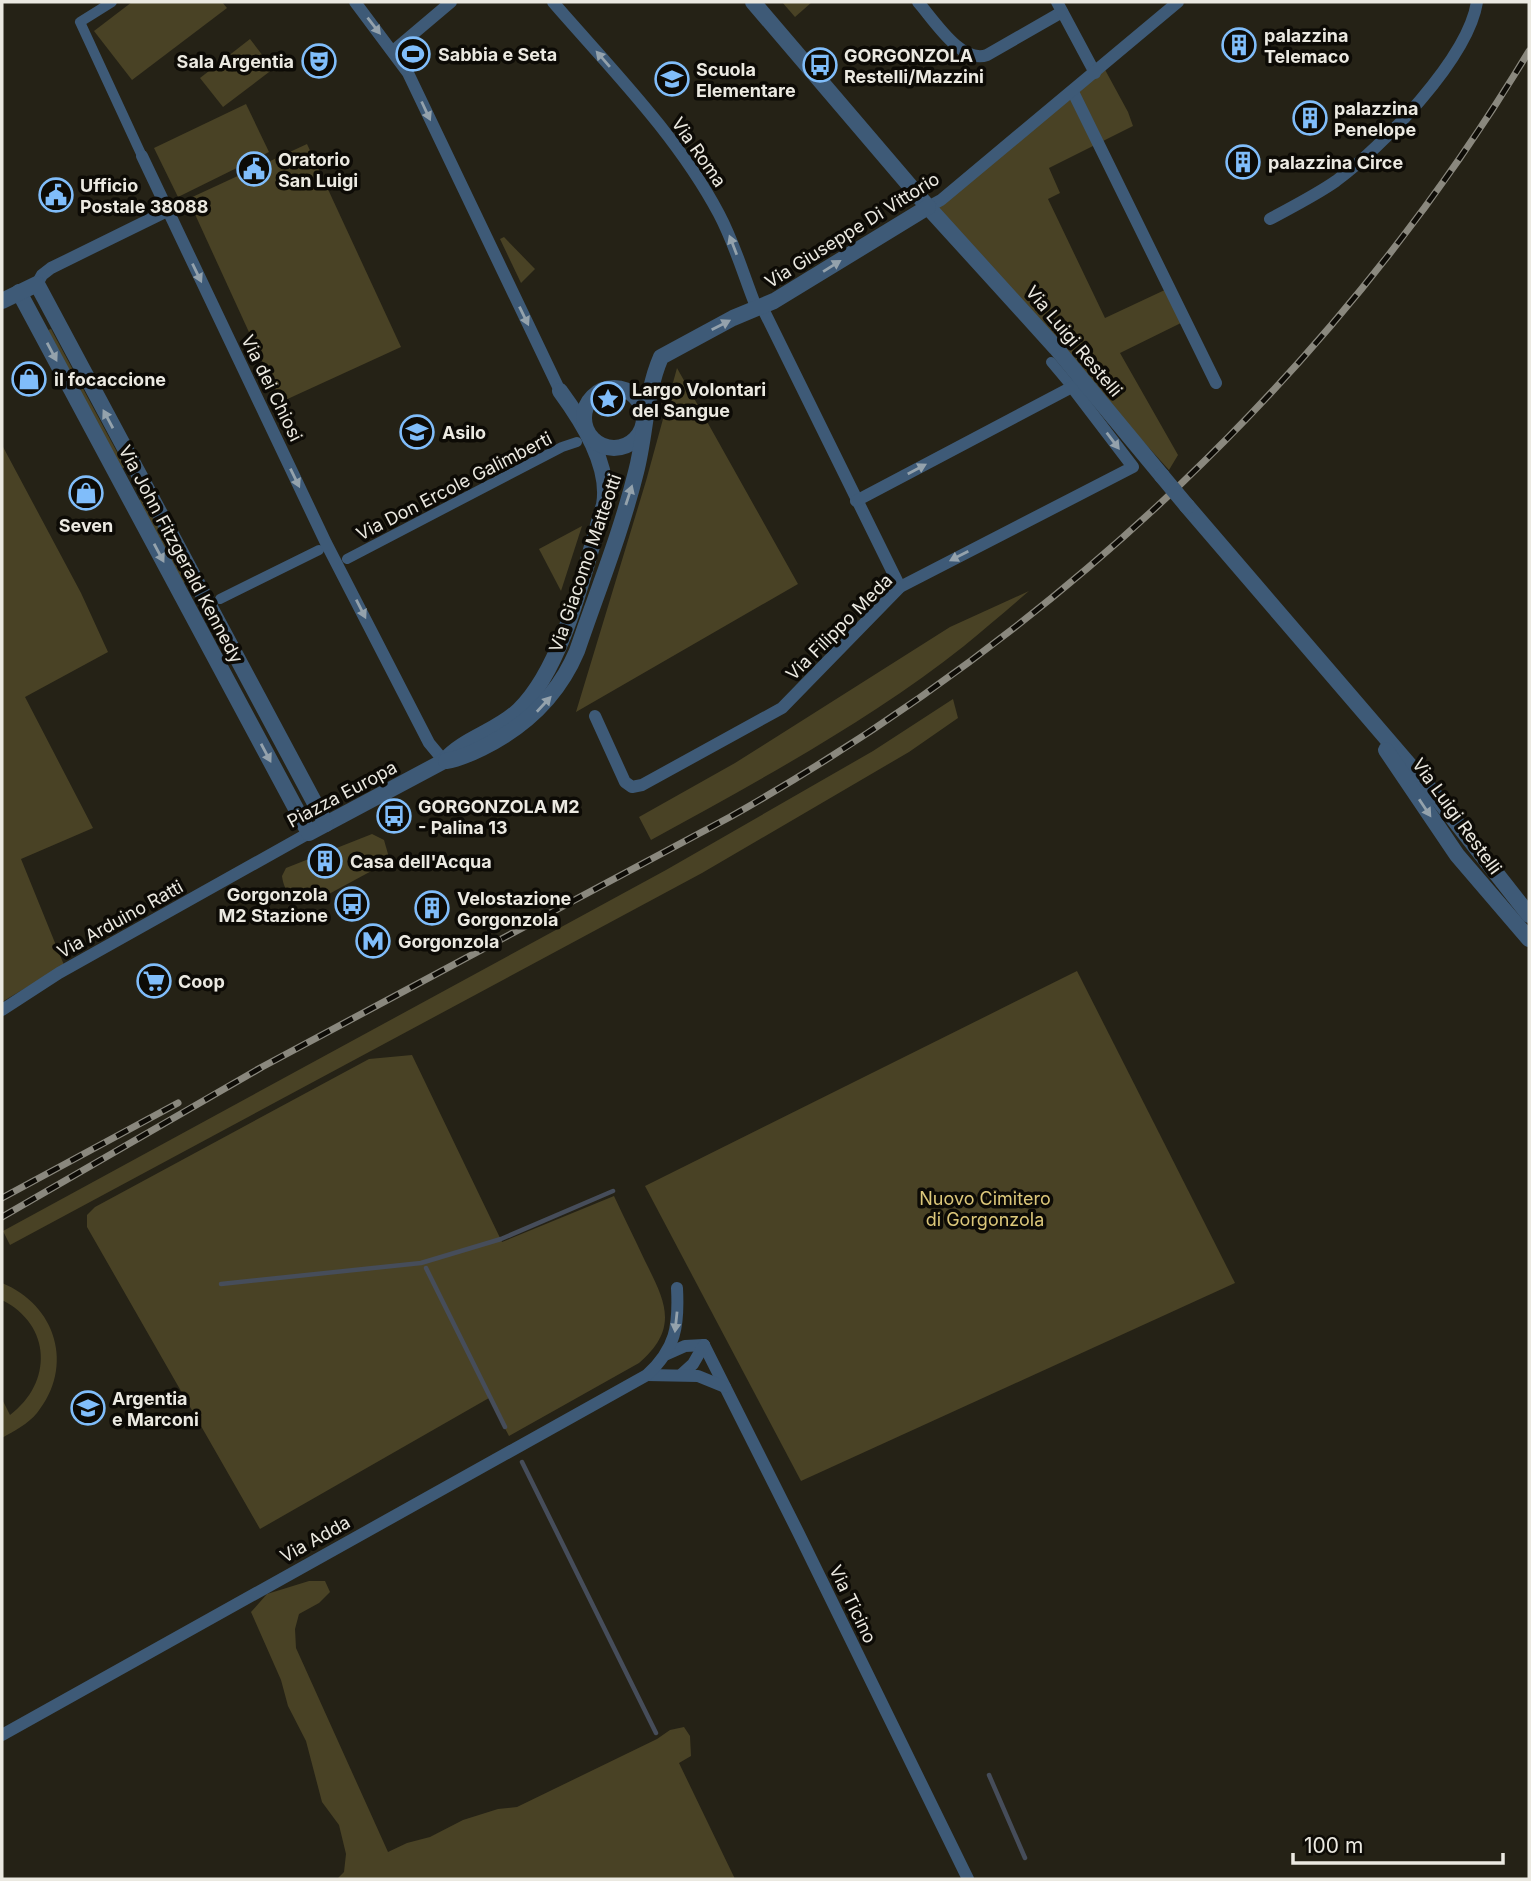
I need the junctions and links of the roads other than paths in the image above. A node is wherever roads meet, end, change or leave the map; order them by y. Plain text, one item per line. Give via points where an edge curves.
1 (112, 2) edge
2 (355, 2) edge
3 (451, 2) edge
4 (553, 2) edge
5 (753, 2) edge
6 (918, 2) edge
7 (1178, 2) edge
8 (1477, 2) edge
9 (1060, 7) edge
10 (393, 51) junction
11 (1095, 73) junction
12 (1073, 92) junction
13 (142, 156) joint
14 (928, 207) junction
15 (167, 211) junction
16 (1270, 219) dead end
17 (37, 284) junction
18 (19, 292) junction
19 (2, 301) edge
20 (759, 308) junction
21 (1051, 362) dead end
22 (1216, 383) dead end
23 (1072, 387) junction
24 (560, 391) joint
25 (644, 421) junction
26 (581, 436) junction
27 (856, 501) junction
28 (318, 550) dead end
29 (347, 559) dead end
30 (900, 587) junction
31 (219, 598) dead end
32 (1361, 709) junction
33 (595, 716) dead end
34 (444, 761) junction
35 (326, 824) junction
36 (309, 834) junction
37 (258, 861) joint
38 (1529, 915) edge
39 (1529, 939) edge
40 (2, 1010) edge
41 (677, 1288) dead end
42 (704, 1345) junction
43 (667, 1354) junction
44 (682, 1374) junction
45 (647, 1375) junction
46 (725, 1387) junction
47 (2, 1735) edge
48 (968, 1879) edge

1 - 13 street, Via dei Chiosi via 80,22
2 -> 10 street
3 - 10 street
20 -> 4 street, Via Roma via 726,229 686,161
5 - 14 street, Via Luigi Restelli
6 - 9 street via 959,49 979,57
7 - 11 street, Via Giuseppe Di Vittorio
8 - 16 street via 1466,38 1394,131 1335,181
9 - 11 street
10 -> 24 street via 411,78
11 - 12 street, Via Giuseppe Di Vittorio
12 - 14 street, Via Giuseppe Di Vittorio
12 - 22 street
13 - 15 street, Via dei Chiosi
20 -> 14 street, Via Giuseppe Di Vittorio
14 - 32 street, Via Luigi Restelli, bridge via 1056,348
15 - 17 street via 51,268
15 -> 34 street, Via dei Chiosi via 326,542 429,743
17 - 18 street
35 -> 17 street, Via John Fitzgerald Kennedy
18 - 19 street
18 -> 36 street, Via John Fitzgerald Kennedy
25 -> 20 street, Via Giuseppe Di Vittorio via 660,359
20 - 27 street, Via Roma
21 - 23 street, Via Luigi Restelli
27 -> 23 street
23 -> 30 street, Via Filippo Meda via 1133,467
24 - 26 street
25 - 26 street via 638,437 619,448
25 - 26 street via 635,397 609,388 587,404
34 -> 25 street, Via Giacomo Matteotti via 458,759 519,726 564,678 633,485
26 - 29 street, Via Don Ercole Galimberti
26 - 34 street, Via Giacomo Matteotti via 598,463 606,487 604,505 555,656 520,709
27 - 30 street, Via Roma
28 - 31 street
30 - 33 street, Via Filippo Meda via 782,708 642,785 632,787 625,782
32 - 38 street, Via Luigi Restelli
32 -> 39 street, Via Luigi Restelli via 1457,855
34 - 35 street, Piazza Europa
35 - 36 street, Piazza Europa
36 - 37 street, Piazza Europa
37 - 40 street, Via Arduino Ratti
41 -> 43 street, Via Adda via 676,1328
42 - 43 street via 685,1346
42 - 44 street
42 - 46 street, Via Ticino
43 - 45 street, Via Adda
44 - 45 street, Via Adda
44 - 46 street, Via Adda
45 - 47 street, Via Adda
46 - 48 street, Via Ticino

